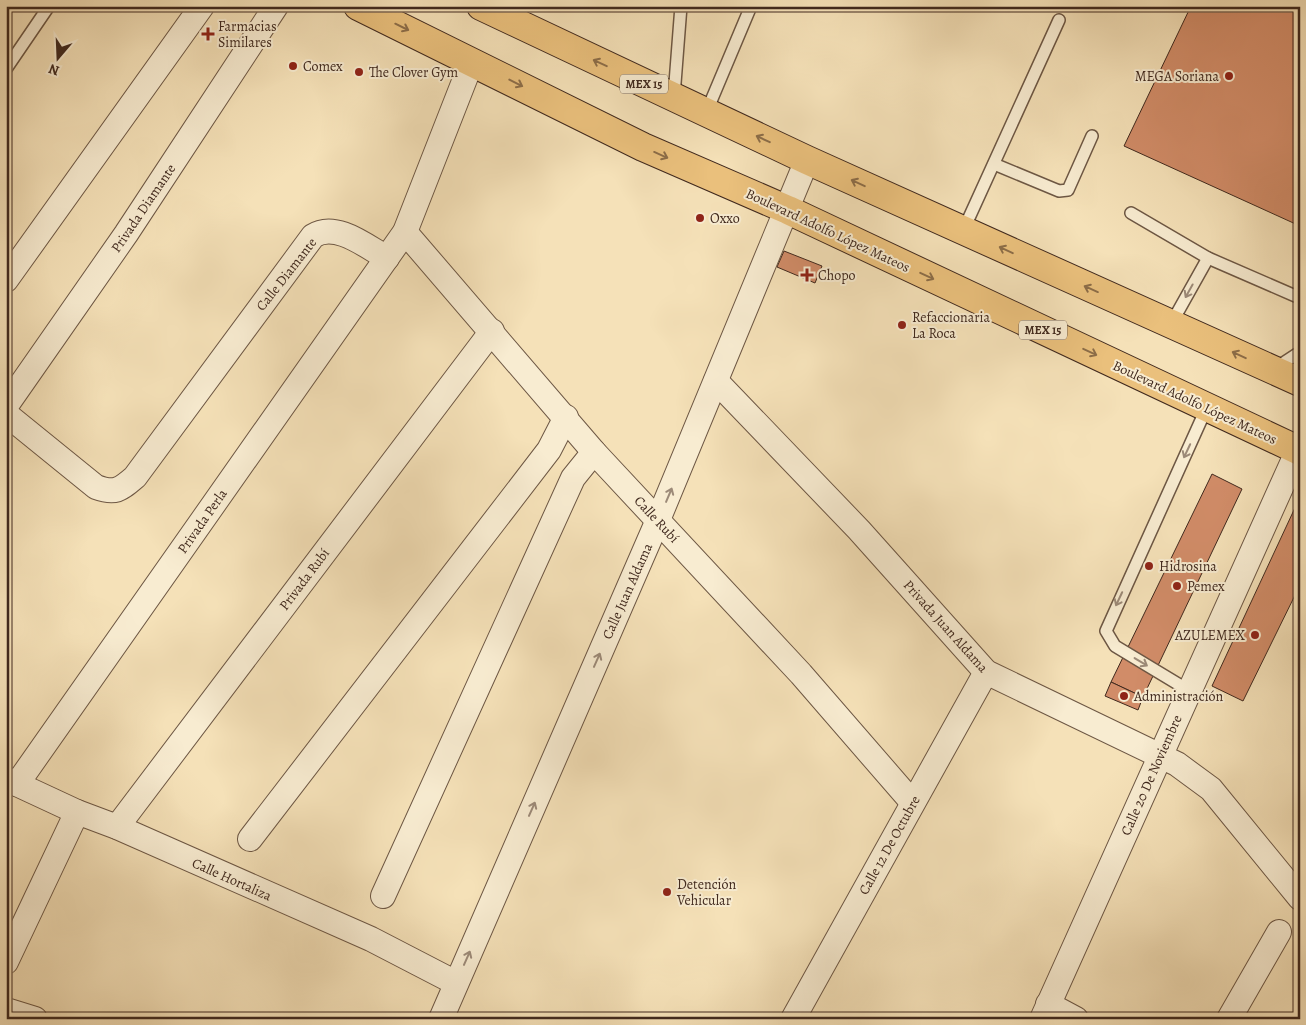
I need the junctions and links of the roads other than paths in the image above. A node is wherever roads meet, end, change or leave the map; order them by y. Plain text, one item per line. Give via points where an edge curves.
1 (49, 6) edge
2 (202, 6) edge
3 (276, 6) edge
4 (358, 6) edge
5 (481, 6) edge
6 (681, 6) edge
7 (751, 6) edge
8 (1059, 20) dead end
9 (472, 61) junction
10 (6, 69) edge
11 (674, 98) junction
12 (706, 112) junction
13 (1092, 136) dead end
14 (808, 160) junction
15 (994, 164) junction
16 (788, 210) junction
17 (1131, 212) dead end
18 (963, 231) junction
19 (405, 232) junction
20 (387, 258) junction
21 (1208, 258) junction
22 (6, 280) edge
23 (1300, 298) edge
24 (1171, 324) junction
25 (492, 331) junction
26 (1300, 352) edge
27 (1272, 370) junction
28 (716, 381) junction
29 (1300, 382) edge
30 (6, 406) edge
31 (1207, 407) junction
32 (6, 414) edge
33 (566, 417) junction
34 (1299, 450) edge
35 (594, 452) junction
36 (658, 520) junction
37 (986, 672) junction
38 (1188, 690) junction
39 (1161, 756) junction
40 (12, 781) edge
41 (912, 802) junction
42 (76, 812) junction
43 (117, 827) junction
44 (250, 839) dead end
45 (383, 896) dead end
46 (1300, 898) edge
47 (1279, 932) dead end
48 (6, 962) edge
49 (456, 983) junction
50 (6, 1010) edge
51 (1045, 1012) edge
52 (35, 1019) edge
53 (441, 1019) edge
54 (793, 1019) edge
55 (1076, 1019) edge
56 (1229, 1019) edge

1 - 10 lane
2 - 22 street
3 - 30 street, Privada Diamante via 126,234
4 -> 9 main road, Boulevard Adolfo López Mateos / MEX 15
11 -> 5 main road, MEX 15
6 - 11 lane
7 - 12 lane
8 - 15 lane
9 -> 16 main road, Boulevard Adolfo López Mateos / MEX 15 via 643,147
9 - 19 street
11 - 12 main road, MEX 15
14 -> 12 main road, MEX 15
13 - 15 lane via 1068,190 1059,190
14 - 16 street, Calle Juan Aldama
18 -> 14 main road, MEX 15
15 - 18 lane
16 - 28 street, Calle Juan Aldama
16 -> 31 main road, Boulevard Adolfo López Mateos / MEX 15
17 - 21 lane
24 -> 18 main road, MEX 15
19 - 20 street
19 - 25 street, Calle Rubí
20 - 32 street, Calle Diamante via 342,234 321,232 313,236 135,477 117,491 96,487
20 - 40 street, Privada Perla
21 - 23 lane
21 -> 24 lane
27 -> 24 main road, MEX 15
25 - 33 street, Calle Rubí
25 - 43 street, Privada Rubí
26 - 27 lane
27 - 29 main road, MEX 15
36 -> 28 street, Calle Juan Aldama
28 - 37 street, Privada Juan Aldama via 860,530
31 - 34 main road, Boulevard Adolfo López Mateos / MEX 15
31 -> 38 lane via 1106,631 1115,646
33 - 35 street, Calle Rubí
33 - 44 street via 549,450
34 - 38 street, Calle 20 De Noviembre
35 - 36 street, Calle Rubí
35 - 45 street via 572,478
36 - 41 street, Calle Rubí via 801,674
49 -> 36 street, Calle Juan Aldama
37 - 39 street, Privada Juan Aldama
37 - 41 street, Calle 12 De Octubre
38 - 39 street, Calle 20 De Noviembre
39 - 46 street, Privada Juan Aldama via 1211,790
39 - 51 street, Calle 20 De Noviembre
40 - 42 street, Calle Hortaliza
41 - 54 street, Calle 12 De Octubre
42 - 43 street, Calle Hortaliza
42 - 48 street
43 - 49 street, Calle Hortaliza via 371,939
47 - 56 street
49 - 53 street, Calle Juan Aldama
50 - 52 street
51 - 55 street

